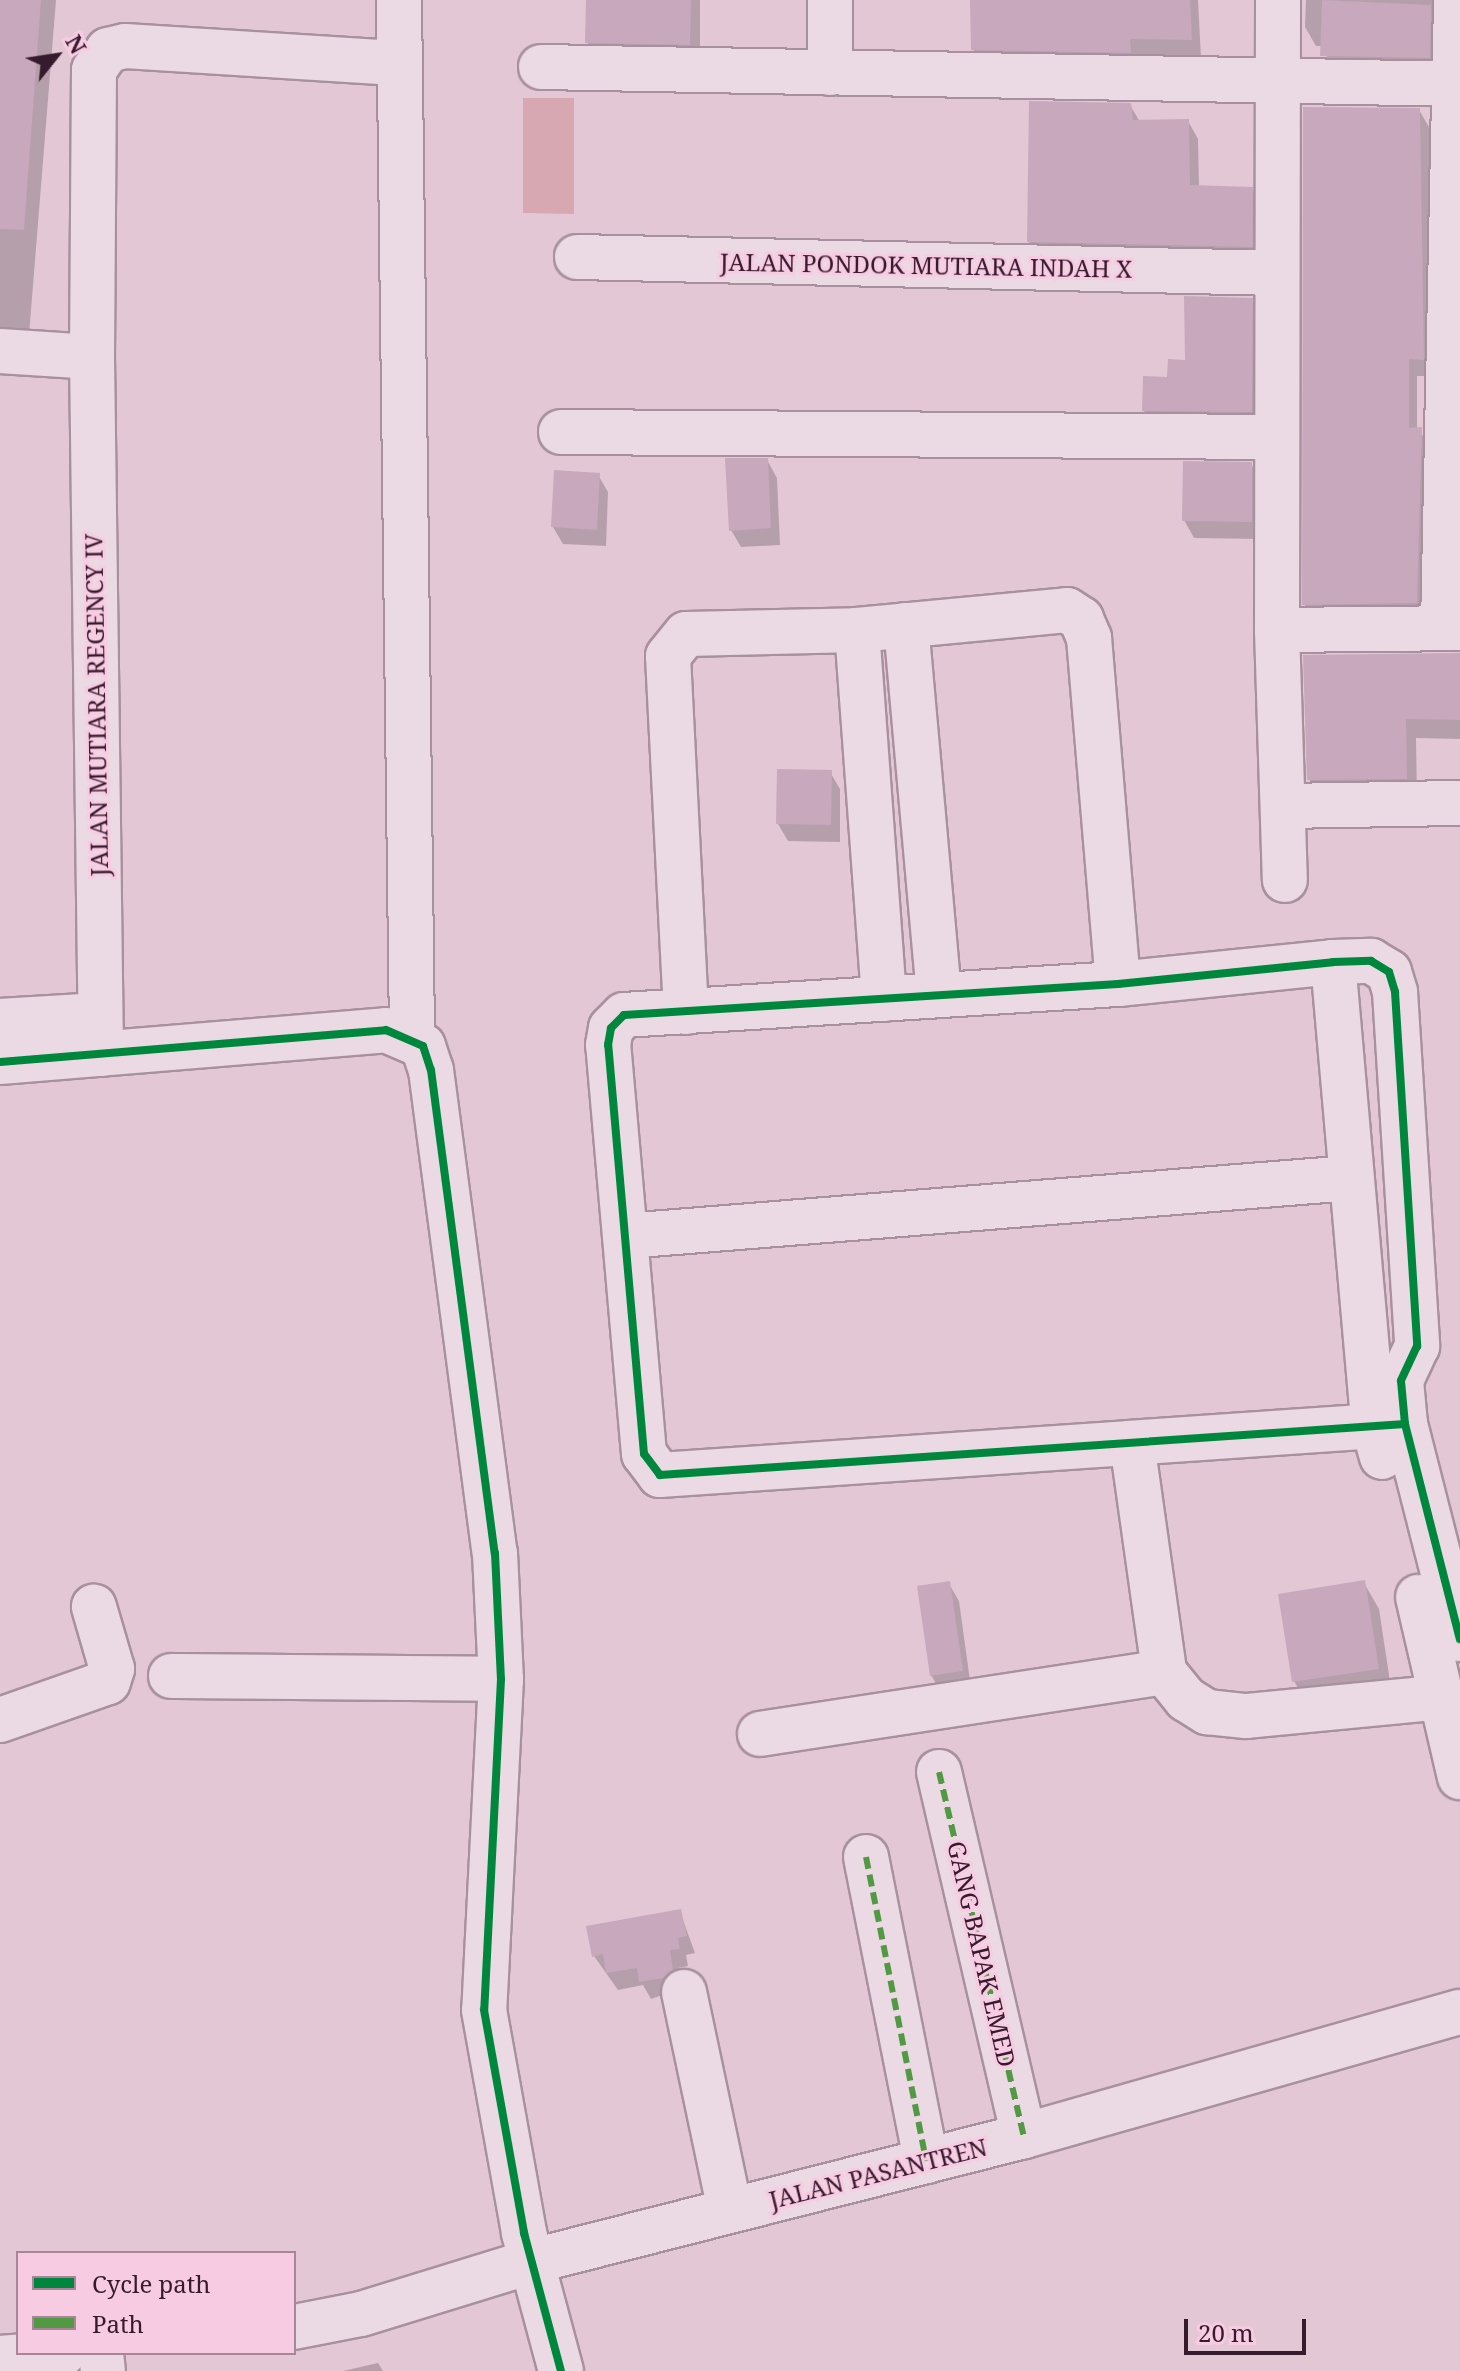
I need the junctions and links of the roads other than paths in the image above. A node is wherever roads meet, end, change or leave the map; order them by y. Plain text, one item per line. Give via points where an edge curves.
1 (399, 0) edge
2 (830, 0) edge
3 (1278, 0) edge
4 (1456, 0) edge
5 (399, 63) junction
6 (541, 67) dead end
7 (830, 73) junction
8 (1277, 79) junction
9 (1457, 84) edge
10 (577, 257) dead end
11 (1455, 262) edge
12 (1275, 273) junction
13 (0, 351) edge
14 (92, 357) junction
15 (1453, 428) edge
16 (561, 432) dead end
17 (1276, 437) junction
18 (906, 625) junction
19 (1451, 628) edge
20 (857, 630) junction
21 (1277, 630) junction
22 (1460, 803) edge
23 (1284, 806) junction
24 (1285, 880) dead end
25 (1333, 962) junction
26 (1118, 984) junction
27 (939, 995) junction
28 (884, 999) junction
29 (686, 1012) junction
30 (0, 1021) edge
31 (100, 1034) junction
32 (412, 1037) junction
33 (0, 1062) edge
34 (1350, 1178) junction
35 (626, 1236) junction
36 (1390, 1426) junction
37 (1132, 1443) junction
38 (94, 1607) dead end
39 (1460, 1639) edge
40 (1164, 1672) junction
41 (171, 1676) dead end
42 (501, 1679) junction
43 (1451, 1714) edge
44 (0, 1720) edge
45 (760, 1734) dead end
46 (939, 1772) dead end
47 (1460, 1777) edge
48 (866, 1857) dead end
49 (684, 1992) dead end
50 (1460, 2012) edge
51 (1024, 2136) junction
52 (926, 2161) junction
53 (730, 2210) junction
54 (533, 2261) junction
55 (296, 2327) edge
56 (38, 2355) edge
57 (0, 2358) edge
58 (561, 2371) edge

1 - 5 street
2 - 7 street
3 - 8 street
4 - 9 street
5 - 14 street, JALAN MUTIARA REGENCY IV via 125,46 100,59 94,70
5 - 32 street
6 - 7 street
7 - 8 street
8 - 9 street
8 - 12 street
9 - 11 street
10 - 12 street, JALAN PONDOK MUTIARA INDAH X
11 - 15 street
12 - 17 street
13 - 14 street
14 - 31 street, JALAN MUTIARA REGENCY IV
15 - 19 street
16 - 17 street
17 - 21 street
18 - 20 street
18 - 26 street via 1067,610 1081,619 1089,638
18 - 27 street
19 - 21 street
20 - 28 street
20 - 29 street via 686,634 668,656
21 - 23 street
22 - 23 street
23 - 24 street
25 - 26 street
25 - 34 street
25 - 36 street via 1371,961 1389,972 1395,992 1417,1346
26 - 27 street
27 - 28 street
28 - 29 street
29 - 35 street via 624,1015 611,1028
30 - 31 street
31 - 32 street via 386,1030
31 - 33 street
32 - 42 street via 423,1046 434,1086 495,1553
34 - 35 street
34 - 36 street
35 - 37 street via 644,1454 660,1475
36 - 37 street
36 - 39 street
36 - 43 street
37 - 40 street
38 - 44 street via 112,1669 108,1682
40 - 43 street via 1186,1699 1224,1715
40 - 45 street
41 - 42 street
42 - 54 street via 484,2010
43 - 47 street
46 - 51 street, GANG BAPAK EMED
48 - 52 street
49 - 53 street
50 - 51 street, JALAN PASANTREN
51 - 52 street, JALAN PASANTREN
52 - 53 street, JALAN PASANTREN
53 - 54 street, JALAN PASANTREN
54 - 55 street, JALAN PASANTREN via 361,2314
54 - 58 street
56 - 57 street

